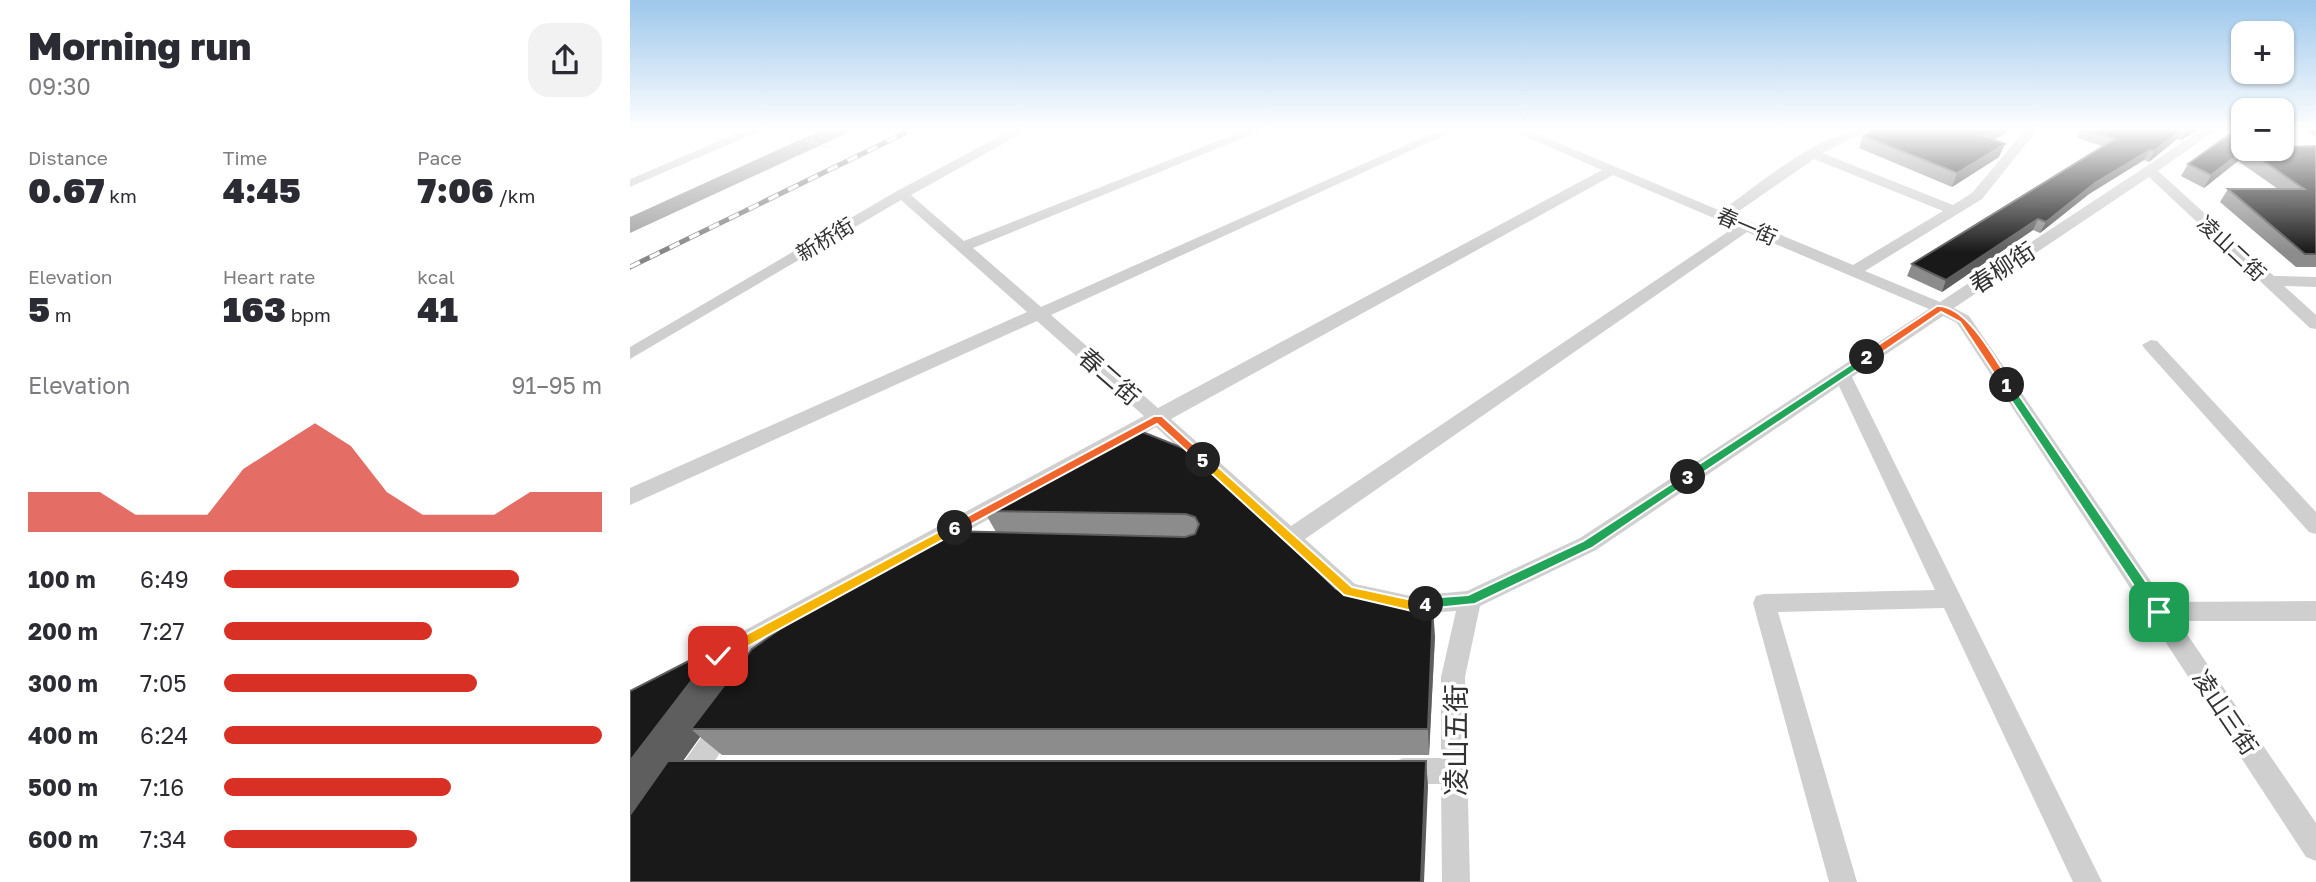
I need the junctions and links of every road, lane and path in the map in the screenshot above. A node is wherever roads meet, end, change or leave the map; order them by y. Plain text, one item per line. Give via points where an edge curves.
1 (660, 170) edge
2 (718, 170) edge
3 (757, 170) edge
4 (946, 170) edge
5 (1155, 170) edge
6 (1360, 170) edge
7 (1612, 170) joint
8 (1789, 170) edge
9 (1853, 170) edge
10 (1999, 170) edge
11 (2149, 170) joint
12 (630, 183) edge
13 (902, 194) junction
14 (696, 195) junction
15 (630, 209) edge
16 (1953, 210) junction
17 (1723, 216) junction
18 (630, 226) edge
19 (1746, 226) junction
20 (630, 233) edge
21 (962, 247) junction
22 (1854, 271) junction
23 (2266, 281) junction
24 (2316, 282) edge
25 (1941, 308) junction
26 (1039, 314) junction
27 (2316, 324) edge
28 (2151, 345) dead end
29 (630, 354) edge
30 (1842, 374) junction
31 (1158, 418) junction
32 (630, 497) edge
33 (2316, 526) edge
34 (1290, 538) junction
35 (962, 549) edge
36 (922, 572) edge
37 (1950, 599) junction
38 (1470, 600) junction
39 (2316, 611) edge
40 (2159, 612) junction
41 (679, 677) edge
42 (737, 708) edge
43 (692, 771) junction
44 (719, 771) edge
45 (1371, 771) edge
46 (1454, 771) junction
47 (671, 802) edge
48 (2316, 847) edge
49 (1456, 882) edge
50 (1843, 882) edge
51 (2088, 882) edge

1 - 12 lane
2 - 15 highway
3 - 14 highway
4 - 13 street, 新桥街
5 - 21 street
6 - 26 street
7 - 17 street, 春一街
7 - 31 street
8 - 17 street
9 - 16 street
10 - 16 street via 1978,196
11 - 23 street, 凌山二街
11 - 25 street, 春柳街
13 - 21 street, 春二街
13 - 29 street, 新桥街
14 - 18 highway
14 - 20 highway
16 - 22 street
17 - 19 street, 春一街
19 - 22 street, 春一街
19 - 34 street
21 - 26 street, 春二街
22 - 25 street, 春一街
23 - 24 street
23 - 27 street, 凌山二街
25 - 30 street, 春柳街
25 - 40 street, 凌山三街 via 1964,321
26 - 31 street, 春二街
26 - 32 street
28 - 33 street
30 - 37 street
30 - 38 street, 春柳街 via 1588,544
31 - 34 street, 春二街
31 - 41 street
34 - 38 street, 春二街 via 1349,592 1412,605
35 - 36 street
37 - 50 street via 1764,603
37 - 51 street
38 - 46 street, 凌山五街 via 1453,677
39 - 40 street
40 - 48 street, 凌山三街
42 - 43 street
43 - 44 street
43 - 47 street
45 - 46 street
46 - 49 street, 凌山五街

